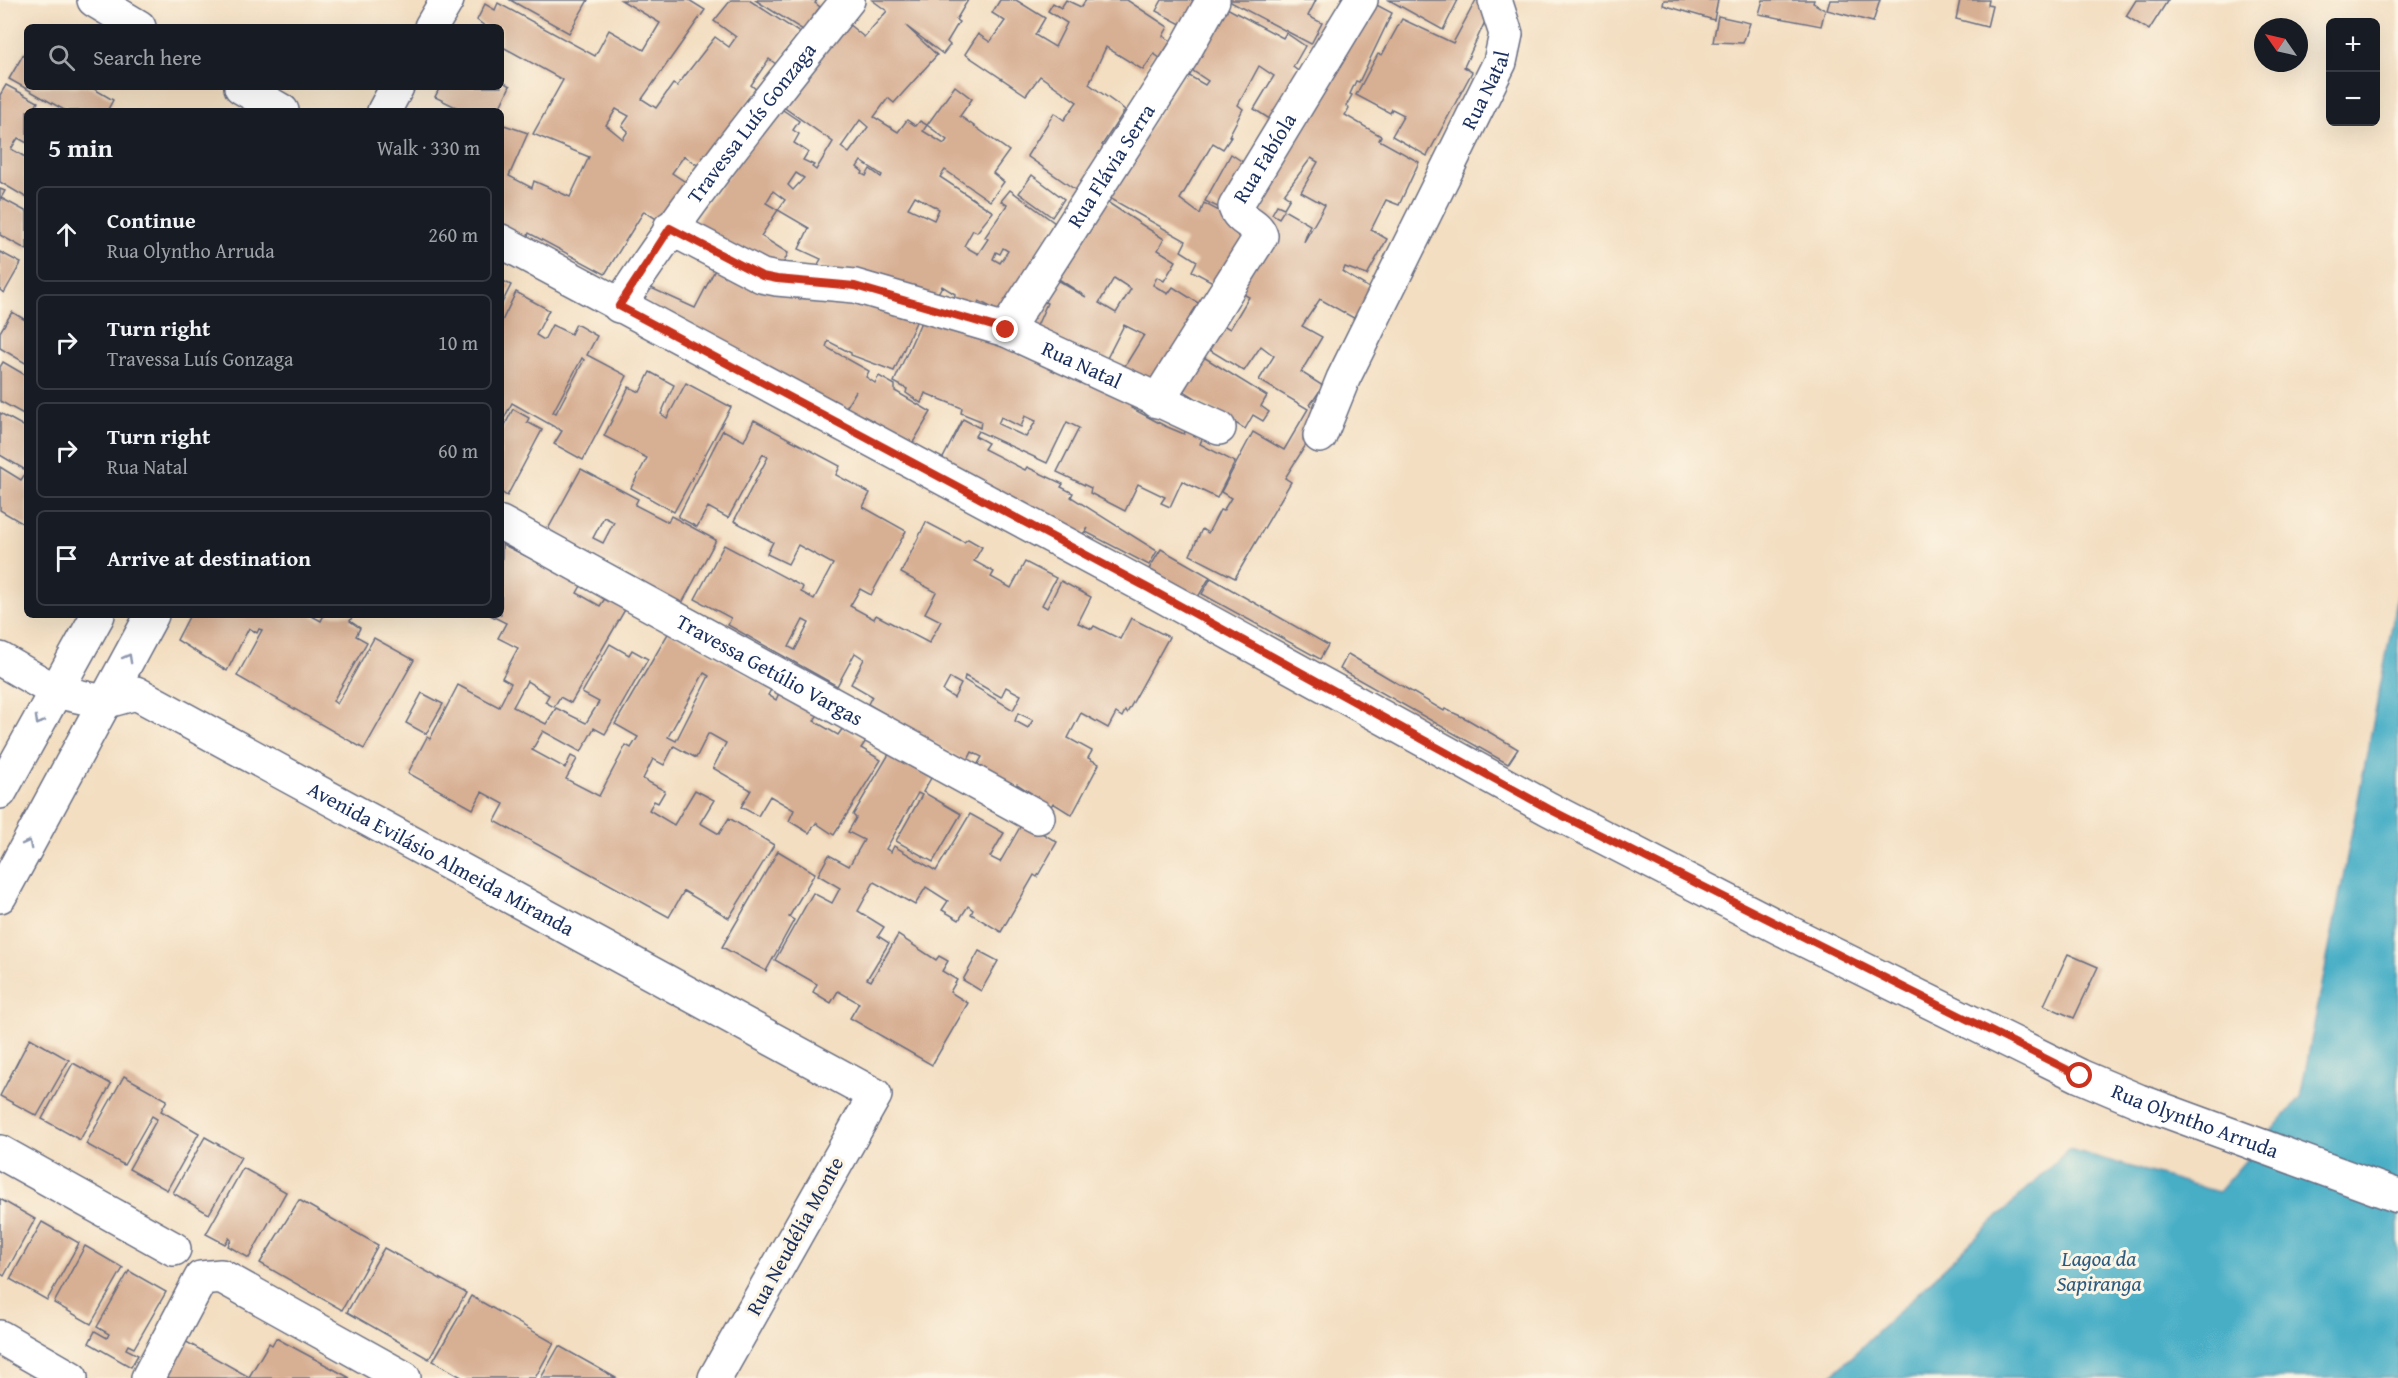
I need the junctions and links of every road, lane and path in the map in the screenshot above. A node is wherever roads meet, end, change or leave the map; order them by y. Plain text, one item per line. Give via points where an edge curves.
1 (93, 0) edge
2 (447, 0) edge
3 (848, 0) edge
4 (1213, 0) edge
5 (1361, 0) edge
6 (1496, 2) edge
7 (134, 24) edge
8 (433, 24) edge
9 (246, 90) edge
10 (395, 90) edge
11 (277, 108) edge
12 (386, 108) edge
13 (670, 228) junction
14 (504, 243) edge
15 (619, 306) junction
16 (1006, 330) junction
17 (1157, 401) junction
18 (1219, 428) dead end
19 (1320, 436) dead end
20 (504, 525) edge
21 (96, 618) edge
22 (150, 618) edge
23 (0, 659) edge
24 (55, 691) junction
25 (104, 702) junction
26 (0, 792) edge
27 (1038, 817) dead end
28 (0, 896) edge
29 (875, 1095) joint
30 (0, 1152) edge
31 (2398, 1197) edge
32 (174, 1248) dead end
33 (0, 1337) edge
34 (70, 1378) edge
35 (148, 1378) edge
36 (404, 1378) edge
37 (715, 1378) edge

1 - 7 street
2 - 8 street
3 - 13 street, Travessa Luís Gonzaga
4 - 16 street, Rua Flávia Serra via 1183,54
5 - 17 street, Rua Fabíola via 1235,207 1240,217 1256,226 1262,236
6 - 19 street, Rua Natal via 1506,34 1500,62 1343,379
9 - 11 street
10 - 12 street
13 - 15 street, Travessa Luís Gonzaga
13 - 16 street, Rua Natal via 762,276 855,286
14 - 15 street, Rua Olyntho Arruda
15 - 31 street, Rua Olyntho Arruda via 1137,582 1549,809 2080,1076
16 - 17 street, Rua Natal
17 - 18 street, Rua Natal
20 - 27 street, Travessa Getúlio Vargas
21 - 24 street
25 -> 22 street
23 - 24 street, Avenida Evilásio Almeida Miranda
24 - 25 street, Avenida Evilásio Almeida Miranda
24 -> 26 street
28 -> 25 street
25 - 29 street, Avenida Evilásio Almeida Miranda via 136,693
29 - 37 street, Rua Neudélia Monte
30 - 32 street
33 - 34 street
35 - 36 street via 201,1278 221,1276

